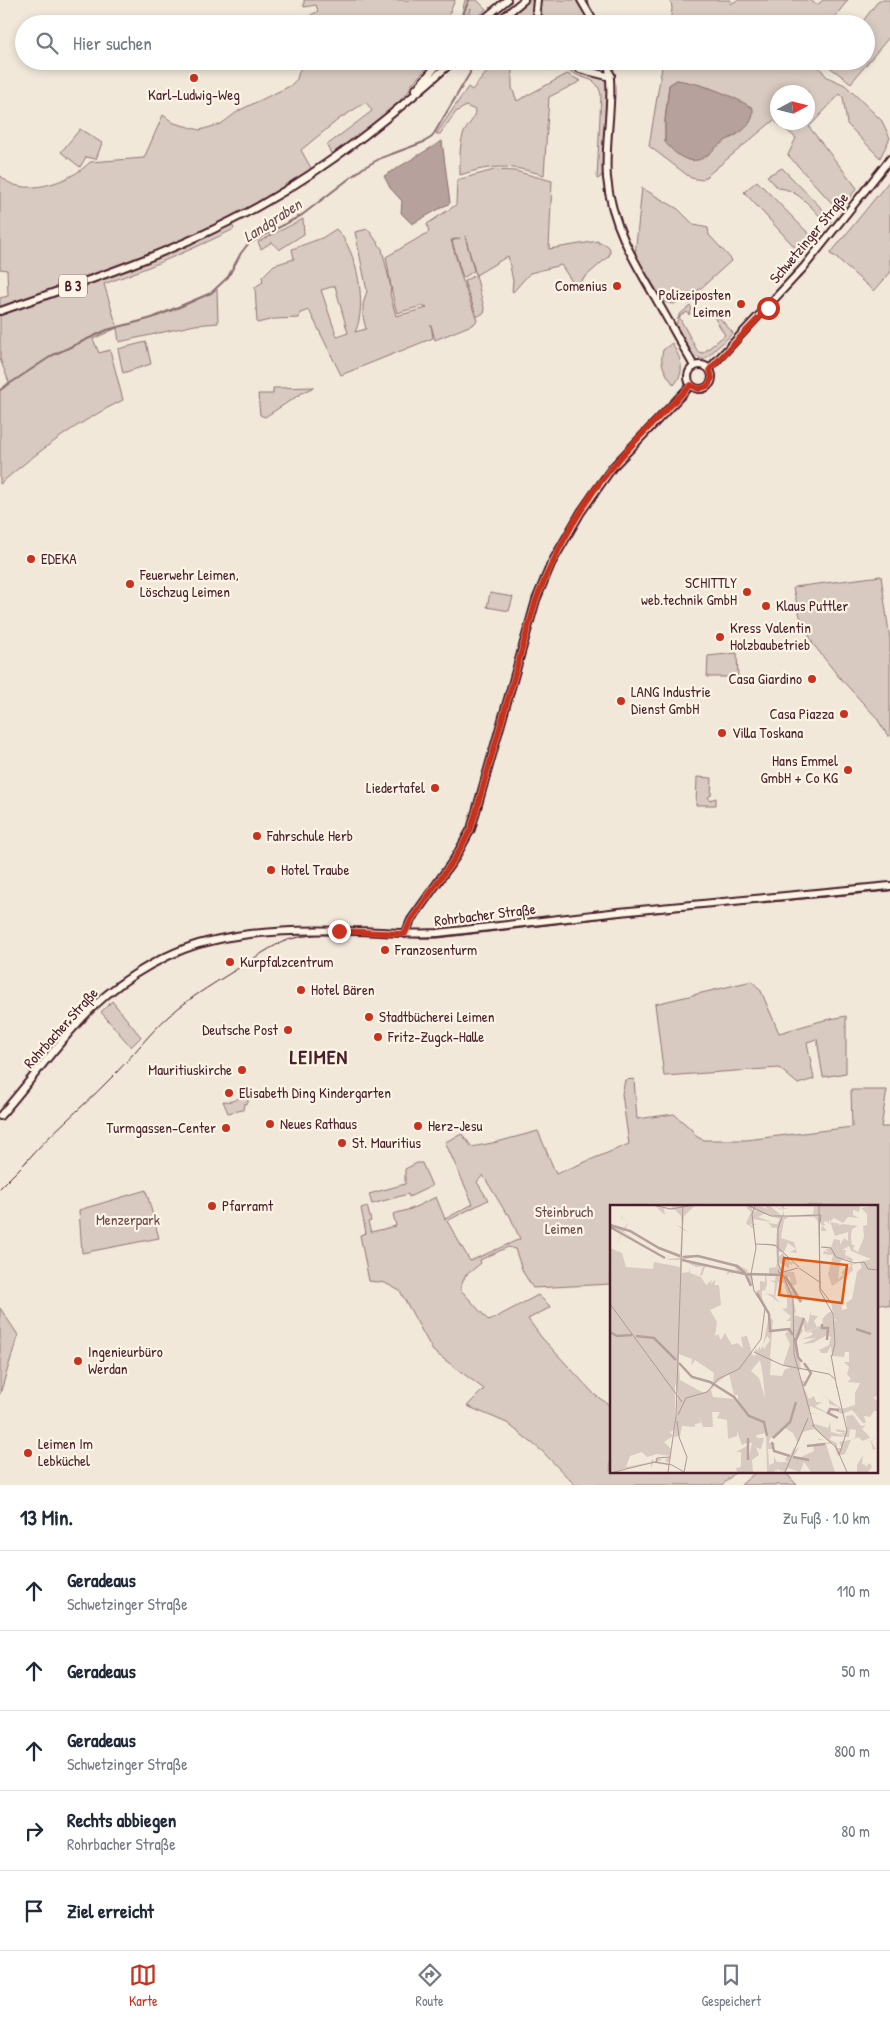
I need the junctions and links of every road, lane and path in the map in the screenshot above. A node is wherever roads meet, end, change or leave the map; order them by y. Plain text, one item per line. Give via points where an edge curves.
1 (507, 0) edge
2 (524, 0) edge
3 (537, 0) edge
4 (581, 0) edge
5 (489, 15) edge
6 (506, 15) edge
7 (537, 15) edge
8 (590, 15) edge
9 (433, 70) edge
10 (442, 70) edge
11 (584, 70) edge
12 (608, 70) edge
13 (609, 70) edge
14 (404, 103) junction
15 (890, 160) edge
16 (0, 311) edge
17 (694, 366) junction
18 (710, 369) junction
19 (691, 385) junction
20 (890, 886) edge
21 (405, 934) junction
22 (0, 1116) edge

1 - 5 main road
2 - 6 main road
3 - 7 main road
4 - 8 main road
9 - 14 main road, B 3
10 - 14 main road, B 3
11 - 12 main road via 607,76
13 - 17 main road via 612,104 607,180 613,212 634,260
14 - 16 main road, B 3 via 329,162 226,223 146,259
15 - 18 main road, Schwetzinger Straße via 804,266
17 - 18 main road via 704,365
17 - 19 main road via 688,376
18 - 19 main road via 712,378 708,386 699,389
19 - 21 main road via 612,468 556,554 536,600 471,829
20 - 21 main road, Rohrbacher Straße
21 - 22 main road, Rohrbacher Straße via 352,931 244,935 216,939 184,950 143,969 94,1006

